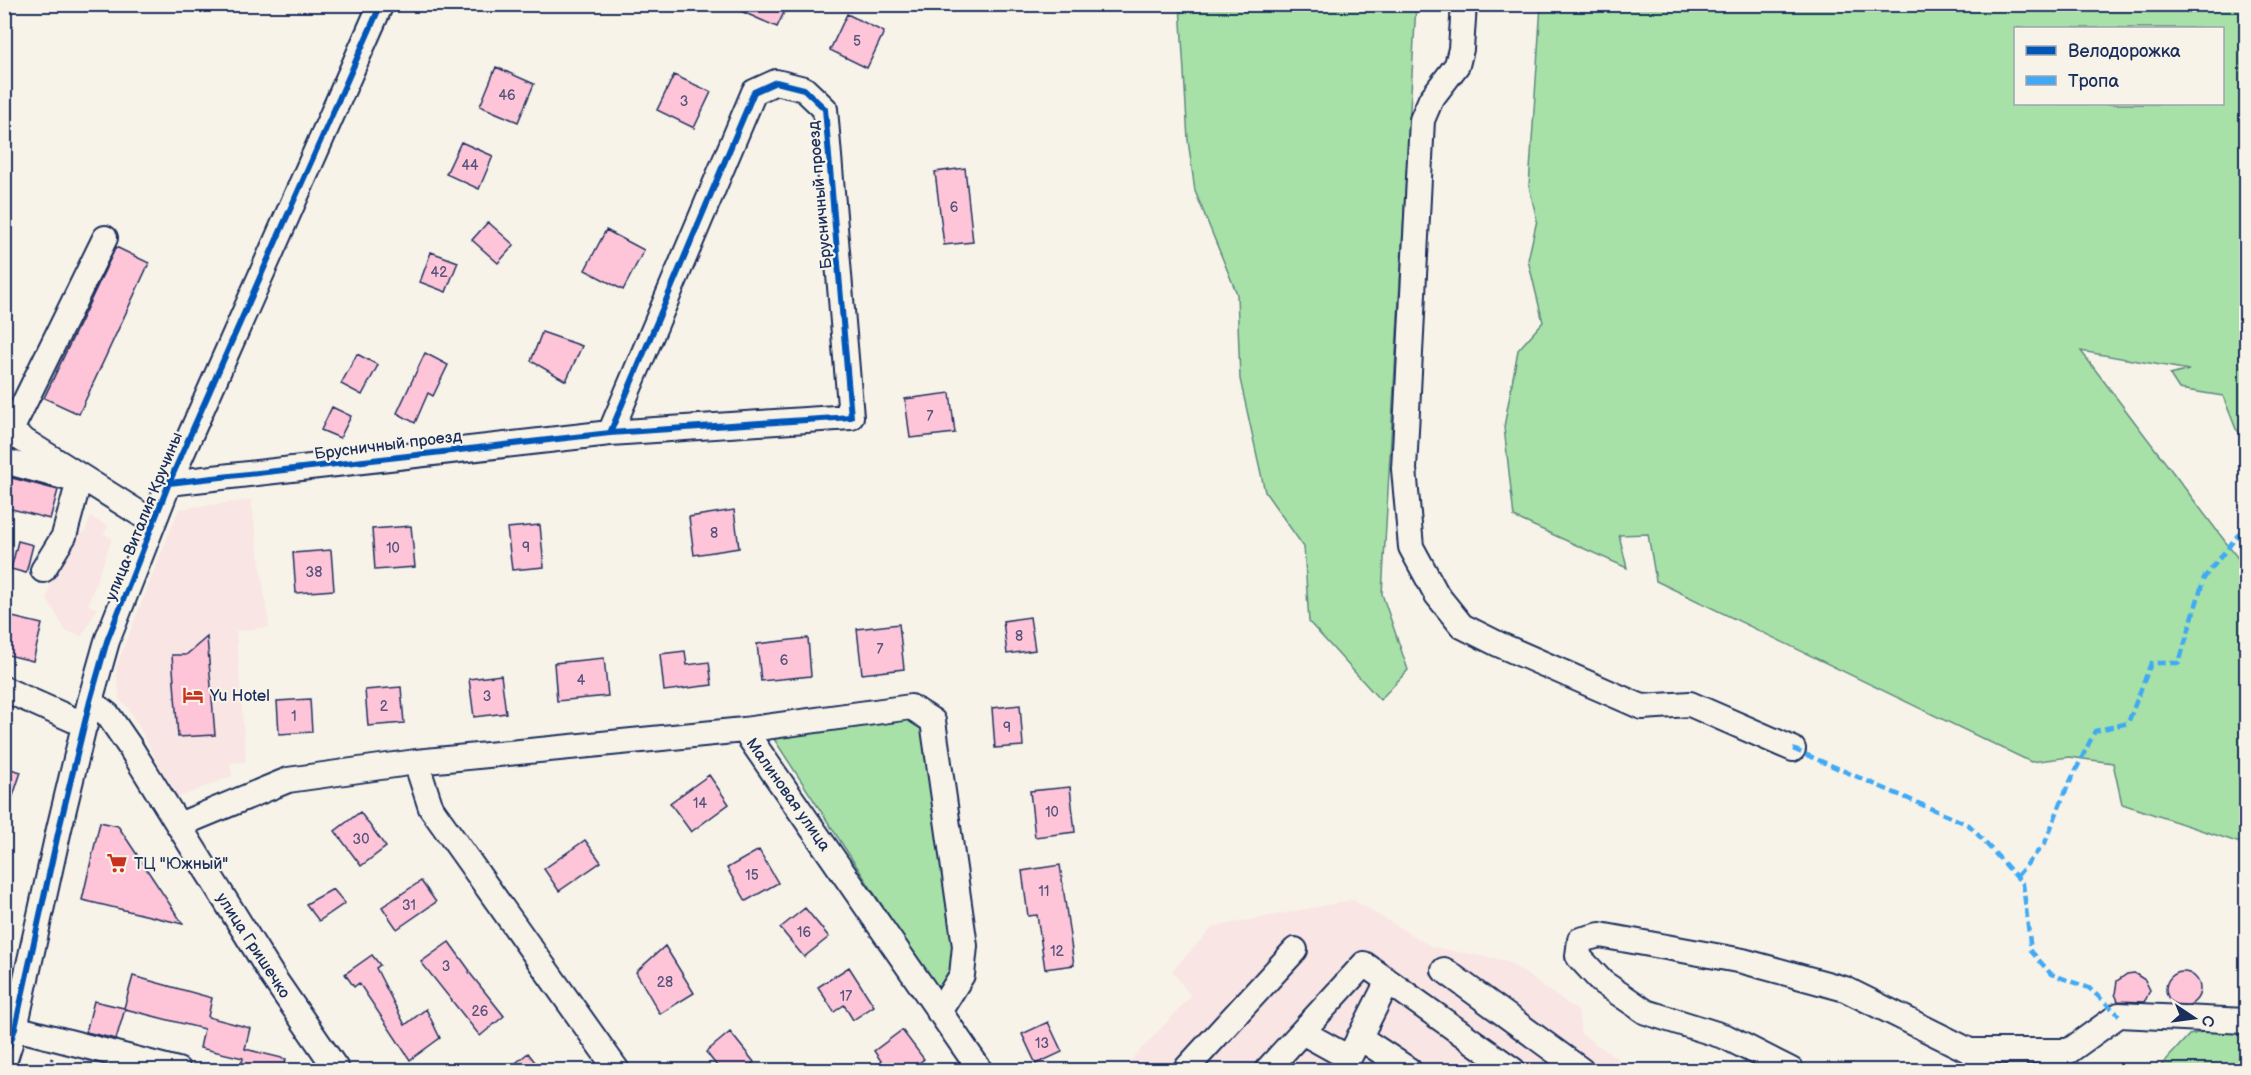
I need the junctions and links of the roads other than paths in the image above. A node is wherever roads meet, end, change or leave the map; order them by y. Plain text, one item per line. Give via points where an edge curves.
1 (381, 4) edge
2 (1464, 4) edge
3 (105, 238) dead end
4 (8, 430) edge
5 (610, 433) junction
6 (4, 461) edge
7 (86, 483) junction
8 (169, 483) junction
9 (153, 522) junction
10 (43, 570) dead end
11 (4, 689) edge
12 (90, 701) junction
13 (85, 725) junction
14 (744, 729) junction
15 (1793, 749) dead end
16 (416, 762) junction
17 (179, 825) junction
18 (1295, 950) dead end
19 (1444, 970) dead end
20 (1388, 981) junction
21 (939, 1012) junction
22 (2247, 1021) edge
23 (15, 1028) junction
24 (1302, 1032) junction
25 (1350, 1055) edge
26 (4, 1062) edge
27 (177, 1071) edge
28 (337, 1071) edge
29 (617, 1071) edge
30 (980, 1071) edge
31 (1185, 1071) edge
32 (1267, 1071) edge
33 (1409, 1071) edge
34 (1513, 1071) edge
35 (1581, 1071) edge
36 (1791, 1071) edge

1 - 8 street, улица Виталия Кручины
2 - 15 street via 1457,65 1431,99 1422,120 1404,469 1411,547 1437,595 1462,626 1642,707 1690,704
3 - 4 street
4 - 7 street
5 - 5 street, Брусничный проезд via 851,417 825,109 804,89 776,82 754,92
5 - 8 street, Брусничный проезд
6 - 7 street
7 - 9 street
7 - 10 street via 64,536
8 - 9 street, улица Виталия Кручины
9 - 12 street, улица Виталия Кручины via 107,641
11 - 13 street
12 - 13 street, улица Виталия Кручины
12 - 17 street, улица Гришечко via 108,715
13 - 23 street, улица Виталия Кручины
14 - 16 street, Малиновая улица
14 - 21 street, Малиновая улица
14 - 21 street via 911,707 933,721 965,946 962,975
16 - 17 street, Малиновая улица via 288,780
16 - 29 street via 431,808
17 - 28 street, улица Гришечко via 273,977
18 - 31 street
19 - 35 street
20 - 24 street via 1364,964
20 - 25 street
20 - 34 street
21 - 30 street, Малиновая улица
22 - 36 street via 2118,1015 2069,1051 1970,1051 1845,989 1732,959 1600,935 1580,940 1578,956 1602,982 1646,1012 1726,1036
23 - 26 street, улица Виталия Кручины
23 - 27 street
24 - 25 street
24 - 32 street
25 - 33 street

